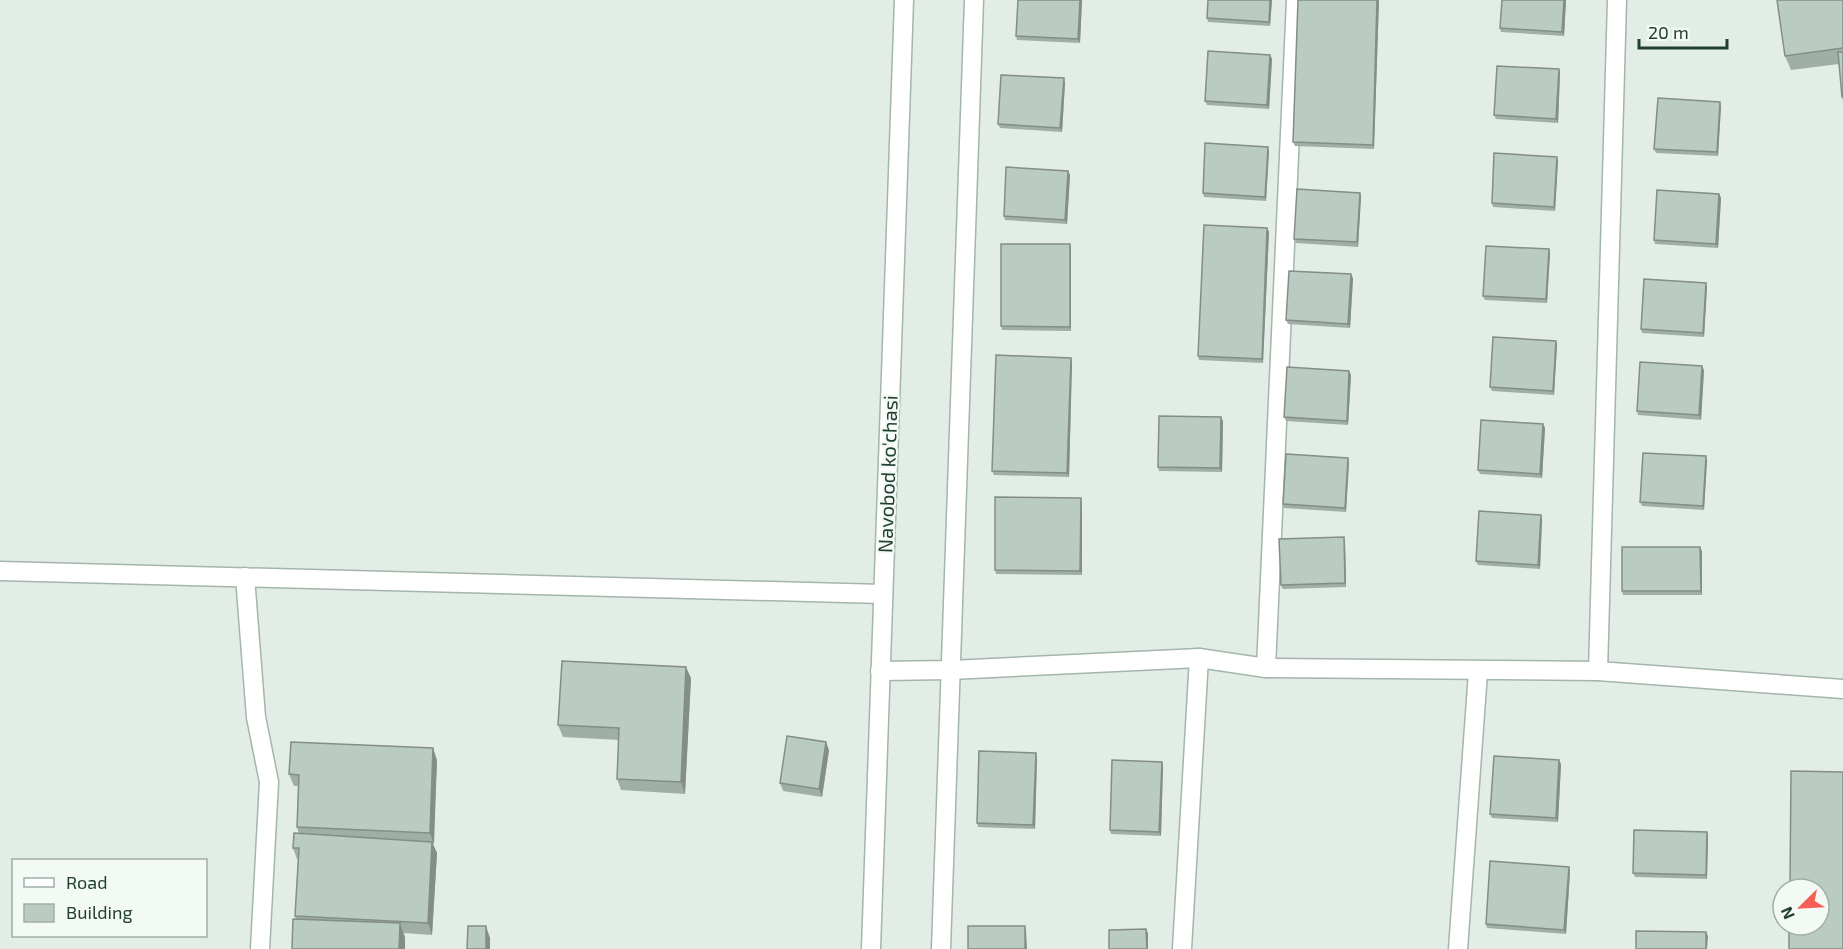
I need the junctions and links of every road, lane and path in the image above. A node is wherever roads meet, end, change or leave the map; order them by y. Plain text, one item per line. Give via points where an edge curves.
1 (904, 0) edge
2 (974, 0) edge
3 (1296, 0) edge
4 (1617, 0) edge
5 (0, 571) edge
6 (245, 577) junction
7 (883, 594) junction
8 (1199, 658) junction
9 (1266, 668) junction
10 (951, 670) junction
11 (880, 671) junction
12 (1598, 671) junction
13 (1478, 672) junction
14 (1843, 689) edge
15 (260, 949) edge
16 (871, 949) edge
17 (941, 949) edge
18 (1182, 949) edge
19 (1458, 949) edge

1 - 7 street, Navobod ko'chasi
2 - 10 street
3 - 9 street
4 - 12 street
5 - 6 street
6 - 7 street
6 - 15 street via 256,717 269,782
7 - 11 street, Navobod ko'chasi
8 - 9 street
8 - 10 street
8 - 18 street
9 - 13 street
10 - 11 street
10 - 17 street
11 - 16 street, Navobod ko'chasi
12 - 13 street
12 - 14 street
13 - 19 street

